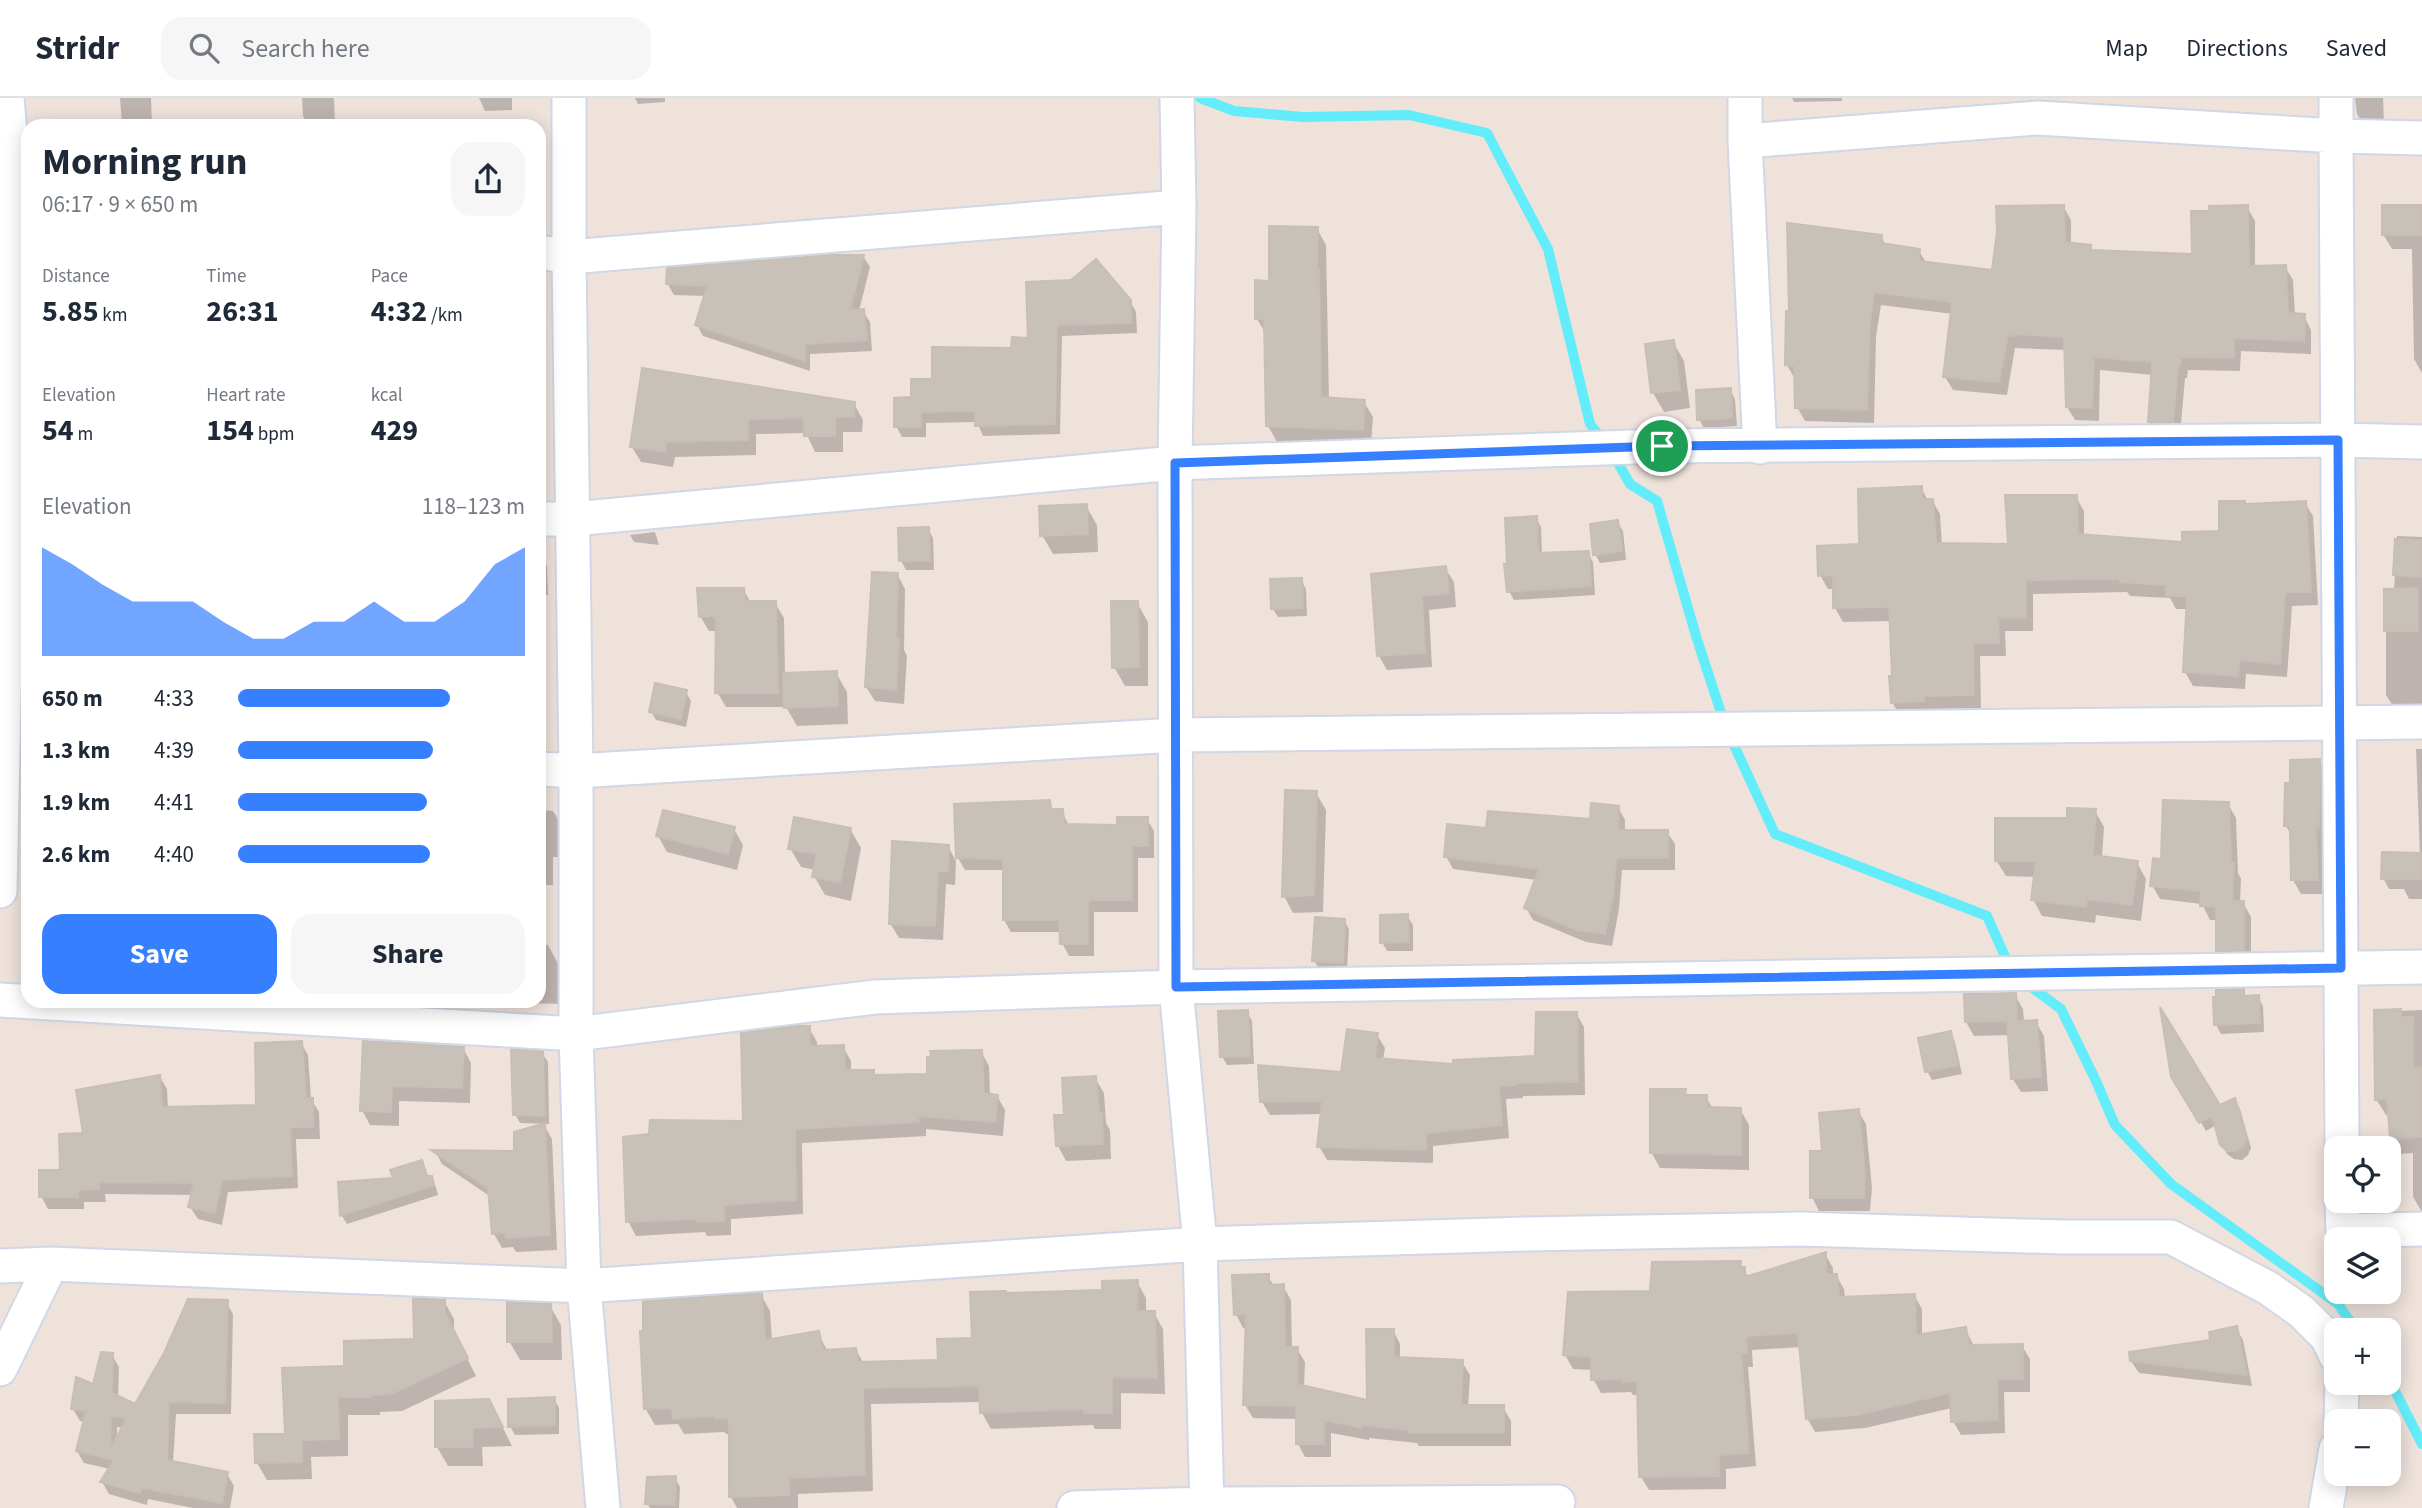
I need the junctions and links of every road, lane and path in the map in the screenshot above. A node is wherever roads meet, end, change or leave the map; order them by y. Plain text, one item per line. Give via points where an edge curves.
1 (7, 98) edge
2 (569, 98) edge
3 (1177, 98) edge
4 (1745, 98) edge
5 (2336, 98) edge
6 (2336, 136) junction
7 (2422, 138) edge
8 (1745, 141) junction
9 (14, 195) edge
10 (1179, 207) junction
11 (554, 254) edge
12 (2338, 440) junction
13 (2422, 442) edge
14 (1760, 447) junction
15 (1175, 463) junction
16 (12, 513) edge
17 (546, 519) edge
18 (573, 519) junction
19 (2422, 722) edge
20 (2338, 723) junction
21 (1176, 735) junction
22 (10, 738) edge
23 (546, 769) edge
24 (576, 771) junction
25 (0, 891) edge
26 (2422, 967) edge
27 (2341, 968) junction
28 (1176, 987) junction
29 (0, 1000) edge
30 (21, 1001) edge
31 (136, 1008) edge
32 (576, 1034) junction
33 (2342, 1136) edge
34 (2343, 1213) edge
35 (2422, 1229) edge
36 (1200, 1244) junction
37 (51, 1264) junction
38 (0, 1266) edge
39 (583, 1286) junction
40 (2324, 1334) edge
41 (0, 1369) edge
42 (2330, 1486) edge
43 (1558, 1502) dead end
44 (1208, 1506) edge
45 (603, 1508) edge
46 (1074, 1508) edge
47 (2326, 1508) edge

1 - 9 street
2 - 11 street
3 - 10 street
4 - 8 street
5 - 6 street
6 - 7 street
6 - 8 street via 2038,118
6 - 12 street
8 - 14 street
9 - 16 street
10 - 11 street
10 - 15 street
11 - 18 street
12 - 13 street
12 - 14 street
12 - 20 street
14 - 15 street via 1662,446
15 - 18 street
15 - 21 street
16 - 22 street
17 - 18 street
18 - 24 street
19 - 20 street
20 - 21 street
20 - 27 street
21 - 24 street
21 - 28 street
22 - 25 street
23 - 24 street
24 - 32 street
26 - 27 street
27 - 28 street
27 - 33 street
28 - 32 street via 875,997
28 - 36 street
29 - 30 street
31 - 32 street
32 - 39 street
34 - 35 street via 2343,1231
36 - 39 street
36 - 40 street via 1801,1228 2171,1237 2268,1288
36 - 44 street
37 - 38 street
37 - 39 street
37 - 41 street
39 - 45 street
42 - 47 street
43 - 44 street
44 - 46 street

